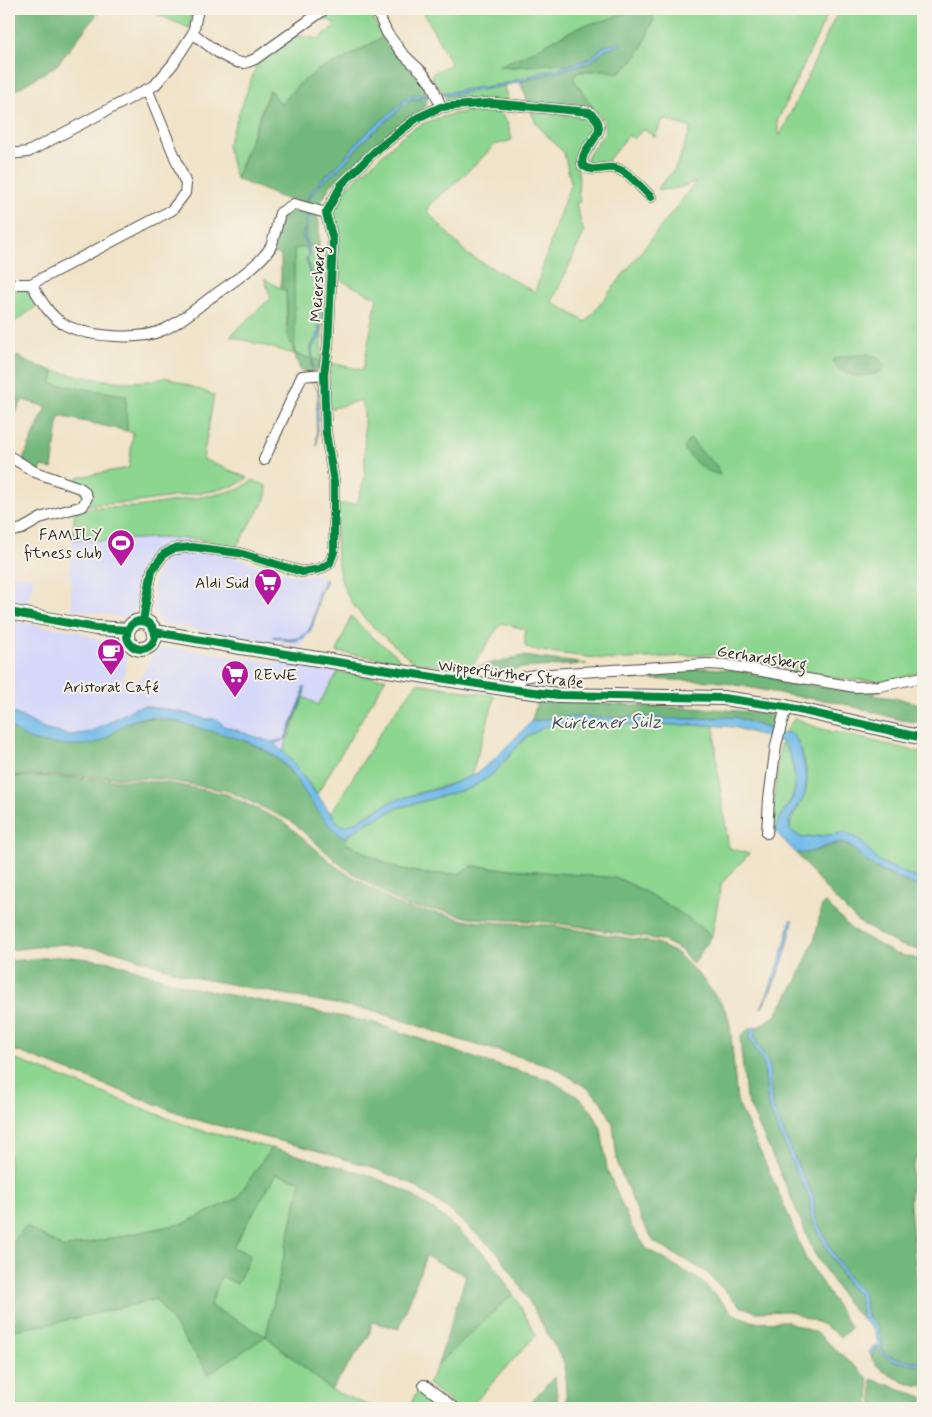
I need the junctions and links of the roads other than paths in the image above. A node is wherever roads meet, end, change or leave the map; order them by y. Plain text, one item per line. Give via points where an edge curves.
1 (198, 9) edge
2 (324, 9) edge
3 (376, 9) edge
4 (193, 33) junction
5 (148, 91) junction
6 (441, 107) junction
7 (9, 154) edge
8 (651, 197) dead end
9 (326, 213) junction
10 (9, 284) edge
11 (31, 284) junction
12 (324, 374) junction
13 (9, 456) edge
14 (264, 460) dead end
15 (9, 532) edge
16 (9, 612) edge
17 (143, 621) junction
18 (128, 630) junction
19 (155, 632) junction
20 (923, 678) edge
21 (510, 689) junction
22 (786, 707) junction
23 (923, 738) edge
24 (767, 833) dead end
25 (424, 1385) dead end
26 (454, 1408) edge

1 - 4 street
2 - 4 street via 255,59 244,63 210,47
3 - 6 street via 386,33 432,85
4 - 5 street via 173,64
5 - 7 street via 28,152
5 - 11 street via 186,184 185,193 172,210
6 - 8 street via 491,103 589,112 595,116 599,129 583,154 583,166 589,170 613,167 623,171
6 - 9 street via 417,118 375,151 342,184
9 - 11 street via 294,204 280,213 270,247 250,269 156,333 118,335 72,327 52,314
9 - 12 street, Meiersberg via 333,240
10 - 11 street
12 - 14 street via 302,376
12 - 17 street, Meiersberg via 326,433 334,482 334,552 330,563 320,569 302,572 239,553 192,547 173,549 164,554 152,570
13 - 15 street via 35,472 80,488 87,497 83,506 43,517 22,529
16 - 18 main road via 96,628
17 - 18 main road via 135,622
17 - 19 main road via 150,624
18 - 19 main road via 130,643 140,648 150,645
19 - 21 main road, Wipperfürther Straße
20 - 21 street, Gerhardsberg via 855,687 706,664 535,675 524,677
21 - 22 main road, Wipperfürther Straße via 558,695 723,698
22 - 23 main road, Wipperfürther Straße
22 - 24 street via 776,745
25 - 26 street

